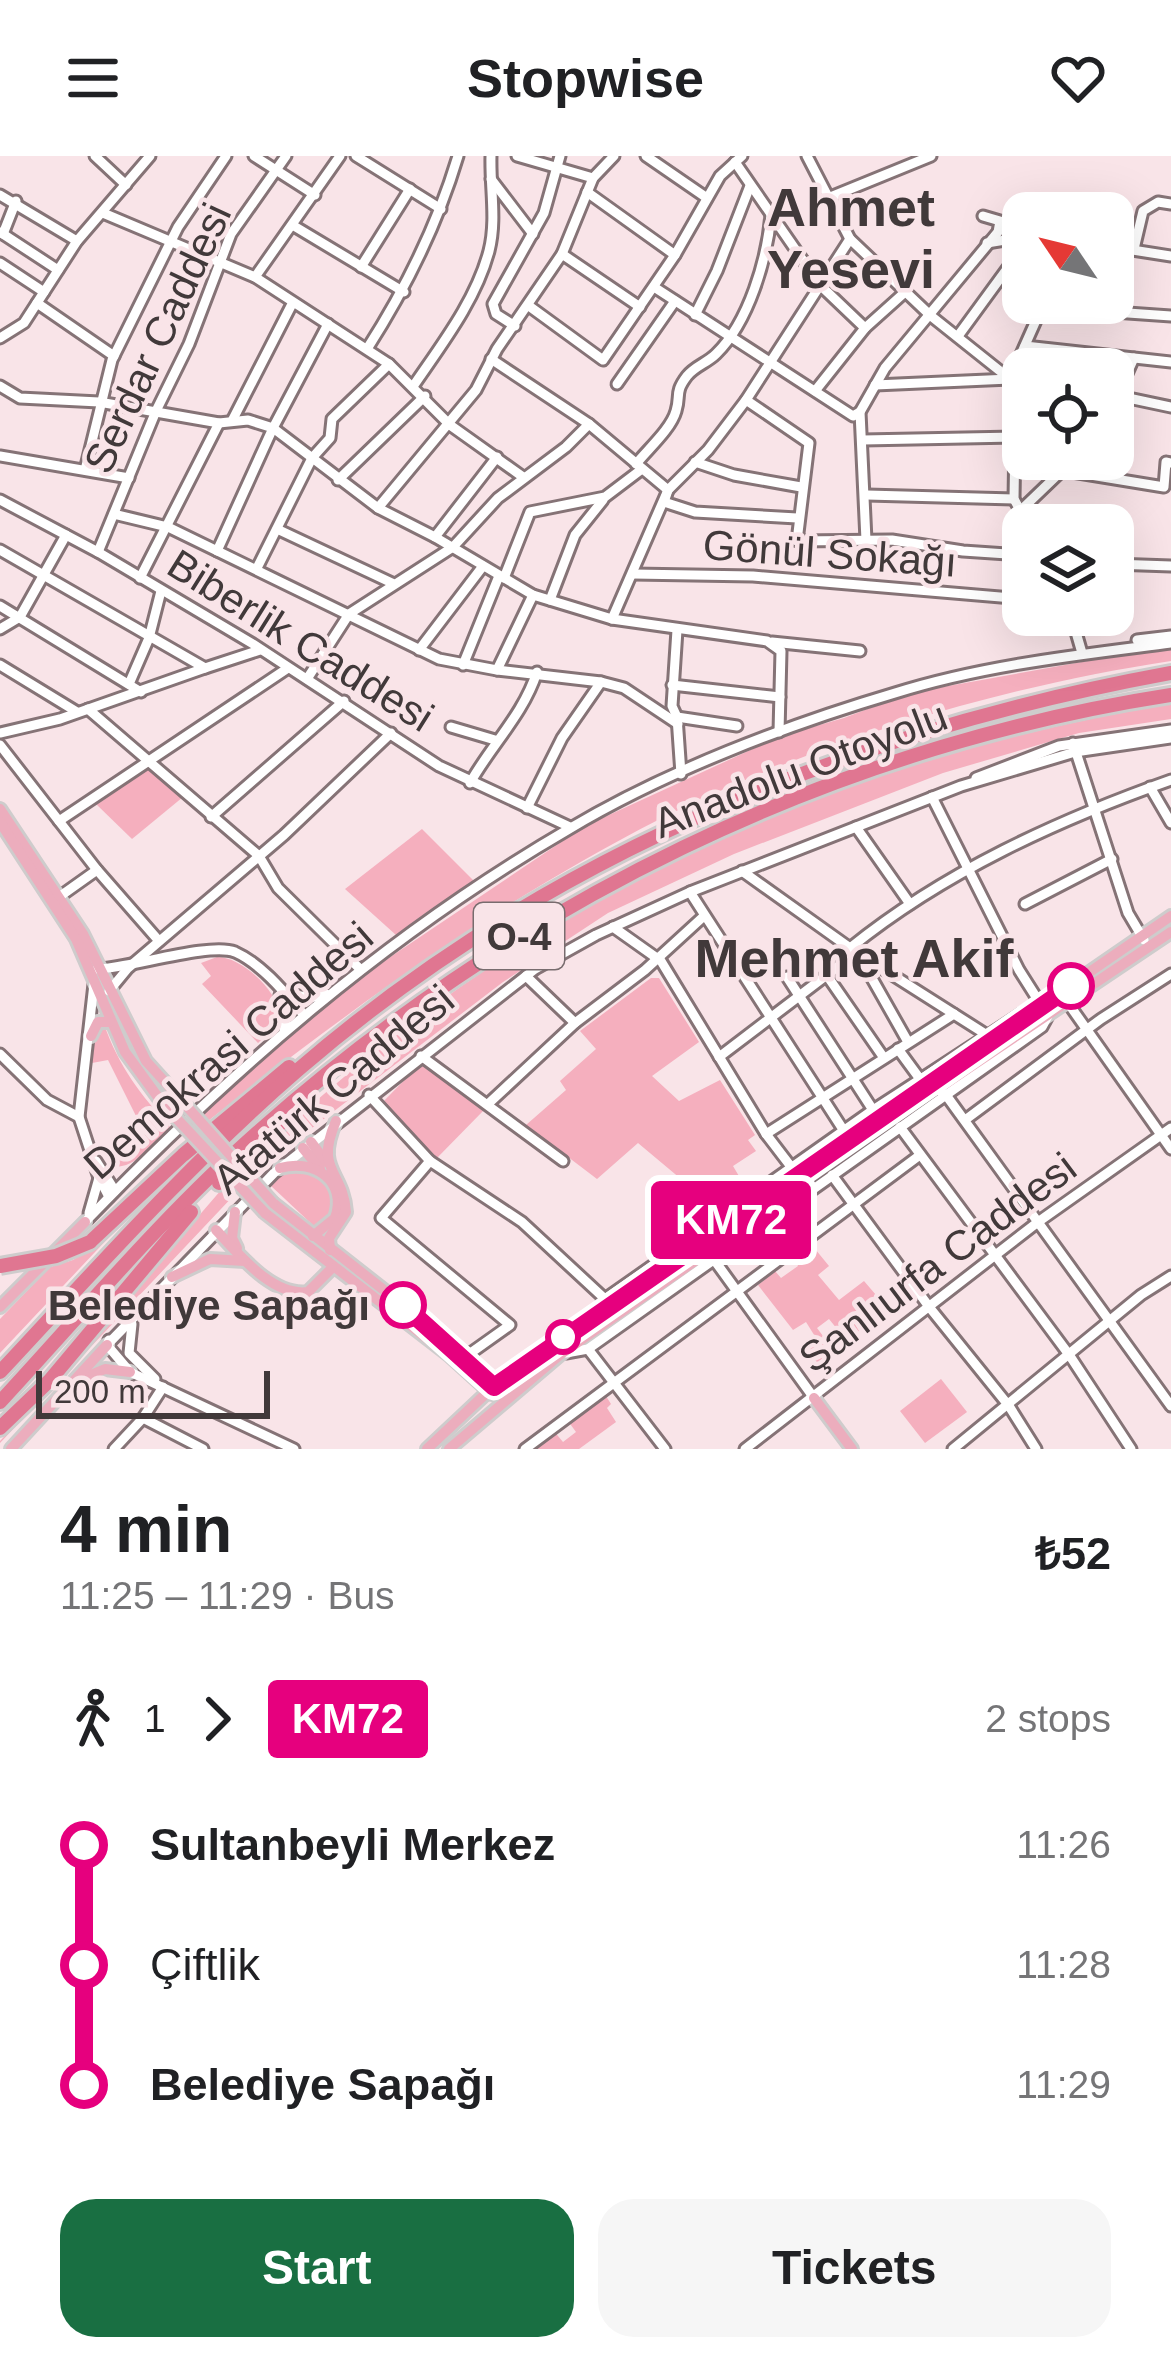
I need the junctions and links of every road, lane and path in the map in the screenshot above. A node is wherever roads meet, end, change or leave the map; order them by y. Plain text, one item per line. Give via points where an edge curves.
1 (95, 156) edge
2 (150, 156) edge
3 (226, 156) edge
4 (254, 156) edge
5 (286, 156) edge
6 (340, 156) edge
7 (356, 156) edge
8 (458, 156) edge
9 (491, 156) edge
10 (517, 156) edge
11 (614, 156) edge
12 (646, 156) edge
13 (807, 156) edge
14 (931, 156) edge
15 (738, 159) edge
16 (559, 161) edge
17 (276, 172) junction
18 (593, 178) junction
19 (491, 179) junction
20 (126, 185) junction
21 (749, 186) junction
22 (410, 189) junction
23 (587, 192) junction
24 (0, 195) edge
25 (315, 195) junction
26 (707, 198) junction
27 (828, 198) junction
28 (16, 201) junction
29 (1171, 204) edge
30 (441, 209) junction
31 (103, 213) junction
32 (771, 215) junction
33 (983, 216) dead end
34 (294, 226) junction
35 (2, 233) edge
36 (533, 234) junction
37 (850, 239) junction
38 (1002, 240) edge
39 (77, 241) junction
40 (170, 242) junction
41 (986, 243) junction
42 (1135, 249) joint
43 (562, 254) junction
44 (675, 255) junction
45 (1171, 256) edge
46 (0, 263) edge
47 (219, 265) junction
48 (361, 267) junction
49 (58, 270) junction
50 (1002, 276) edge
51 (255, 277) junction
52 (820, 285) junction
53 (654, 286) junction
54 (404, 292) junction
55 (904, 292) junction
56 (40, 297) junction
57 (675, 301) junction
58 (292, 304) junction
59 (529, 306) junction
60 (640, 307) junction
61 (1134, 313) edge
62 (694, 315) junction
63 (931, 316) junction
64 (1171, 316) edge
65 (328, 324) junction
66 (1035, 324) edge
67 (515, 326) junction
68 (866, 328) junction
69 (958, 336) junction
70 (730, 337) junction
71 (0, 338) edge
72 (1025, 346) joint
73 (367, 350) junction
74 (114, 356) junction
75 (1135, 358) joint
76 (491, 359) junction
77 (1171, 362) edge
78 (769, 363) junction
79 (389, 364) junction
80 (1002, 365) edge
81 (1002, 375) edge
82 (617, 384) dead end
83 (414, 385) junction
84 (875, 385) junction
85 (0, 386) edge
86 (815, 391) junction
87 (424, 396) junction
88 (746, 400) junction
89 (99, 402) junction
90 (1134, 403) edge
91 (1171, 406) edge
92 (156, 411) junction
93 (860, 412) junction
94 (233, 419) junction
95 (219, 423) junction
96 (589, 424) junction
97 (451, 425) junction
98 (273, 428) junction
99 (1002, 437) edge
100 (863, 440) junction
101 (0, 456) edge
102 (497, 457) junction
103 (312, 458) junction
104 (695, 463) junction
105 (1171, 463) edge
106 (639, 467) junction
107 (85, 470) junction
108 (523, 477) junction
109 (128, 478) junction
110 (338, 480) junction
111 (1014, 480) edge
112 (1056, 480) edge
113 (1121, 480) edge
114 (801, 488) junction
115 (668, 490) junction
116 (867, 495) junction
117 (605, 497) junction
118 (1014, 499) junction
119 (0, 500) edge
120 (1018, 504) edge
121 (1028, 504) edge
122 (378, 508) junction
123 (114, 514) junction
124 (797, 518) junction
125 (168, 527) junction
126 (277, 529) junction
127 (65, 536) junction
128 (435, 537) junction
129 (866, 540) junction
130 (454, 547) junction
131 (0, 550) edge
132 (217, 551) junction
133 (98, 552) junction
134 (1002, 553) edge
135 (1134, 565) edge
136 (483, 566) junction
137 (1171, 566) edge
138 (257, 568) junction
139 (632, 574) junction
140 (45, 575) junction
141 (501, 577) junction
142 (140, 578) junction
143 (392, 583) junction
144 (160, 591) junction
145 (533, 595) junction
146 (1002, 597) edge
147 (550, 600) junction
148 (0, 606) edge
149 (349, 614) junction
150 (20, 617) junction
151 (612, 619) junction
152 (0, 629) edge
153 (677, 630) junction
154 (1077, 636) edge
155 (149, 638) junction
156 (1171, 639) edge
157 (767, 641) junction
158 (261, 649) junction
159 (419, 650) junction
160 (860, 651) dead end
161 (1082, 653) junction
162 (0, 665) edge
163 (463, 665) junction
164 (205, 668) junction
165 (288, 668) junction
166 (497, 670) junction
167 (537, 672) junction
168 (1171, 674) edge
169 (307, 679) junction
170 (601, 682) junction
171 (129, 684) junction
172 (672, 686) junction
173 (141, 692) junction
174 (1171, 695) edge
175 (781, 697) junction
176 (344, 701) junction
177 (82, 711) junction
178 (678, 720) junction
179 (737, 726) dead end
180 (452, 727) dead end
181 (779, 732) junction
182 (391, 733) junction
183 (0, 734) edge
184 (1171, 734) edge
185 (495, 740) junction
186 (0, 745) edge
187 (1074, 748) junction
188 (146, 762) junction
189 (681, 774) junction
190 (1171, 779) edge
191 (470, 783) junction
192 (1150, 787) junction
193 (932, 797) junction
194 (527, 808) junction
195 (1092, 808) junction
196 (0, 809) edge
197 (211, 817) junction
198 (59, 820) junction
199 (1171, 823) edge
200 (1, 825) edge
201 (856, 826) junction
202 (570, 827) junction
203 (259, 856) junction
204 (1112, 859) junction
205 (969, 867) junction
206 (98, 870) junction
207 (742, 871) junction
208 (690, 892) junction
209 (59, 897) junction
210 (910, 904) junction
211 (1025, 904) dead end
212 (704, 916) junction
213 (1171, 916) edge
214 (613, 928) junction
215 (1171, 932) edge
216 (476, 939) junction
217 (158, 941) junction
218 (1145, 942) junction
219 (853, 950) junction
220 (656, 956) junction
221 (128, 968) junction
222 (97, 969) junction
223 (360, 969) junction
224 (1171, 974) edge
225 (526, 976) junction
226 (787, 977) dead end
227 (828, 977) junction
228 (94, 984) junction
229 (1071, 986) junction
230 (109, 991) junction
231 (331, 992) junction
232 (281, 993) junction
233 (800, 996) junction
234 (1039, 1000) junction
235 (1067, 1003) junction
236 (954, 1013) junction
237 (303, 1016) junction
238 (769, 1020) junction
239 (110, 1022) junction
240 (575, 1023) junction
241 (1087, 1030) junction
242 (379, 1032) junction
243 (282, 1034) junction
244 (987, 1035) junction
245 (91, 1036) junction
246 (903, 1046) junction
247 (0, 1054) edge
248 (421, 1056) junction
249 (719, 1057) junction
250 (884, 1058) junction
251 (851, 1078) junction
252 (920, 1079) junction
253 (944, 1084) junction
254 (368, 1095) junction
255 (821, 1096) junction
256 (488, 1104) junction
257 (873, 1110) junction
258 (79, 1117) junction
259 (965, 1120) junction
260 (336, 1121) junction
261 (900, 1127) junction
262 (844, 1131) junction
263 (1166, 1132) edge
264 (766, 1134) junction
265 (307, 1145) junction
266 (1171, 1149) edge
267 (920, 1155) junction
268 (563, 1160) dead end
269 (430, 1161) junction
270 (280, 1168) junction
271 (792, 1168) junction
272 (326, 1169) junction
273 (135, 1170) junction
274 (102, 1174) junction
275 (832, 1174) junction
276 (112, 1194) junction
277 (853, 1202) junction
278 (269, 1208) junction
279 (235, 1212) junction
280 (85, 1222) junction
281 (1038, 1222) junction
282 (216, 1230) junction
283 (313, 1236) junction
284 (330, 1250) junction
285 (994, 1257) junction
286 (245, 1261) junction
287 (715, 1261) junction
288 (0, 1266) edge
289 (332, 1268) junction
290 (1171, 1276) edge
291 (172, 1277) junction
292 (736, 1292) junction
293 (604, 1299) junction
294 (0, 1307) edge
295 (930, 1308) junction
296 (139, 1311) junction
297 (593, 1316) junction
298 (1109, 1321) junction
299 (107, 1345) junction
300 (588, 1349) junction
301 (561, 1354) junction
302 (450, 1356) junction
303 (1070, 1356) junction
304 (465, 1358) junction
305 (0, 1372) edge
306 (130, 1372) junction
307 (614, 1383) junction
308 (69, 1387) junction
309 (163, 1387) junction
310 (492, 1392) junction
311 (509, 1397) junction
312 (814, 1397) junction
313 (0, 1402) edge
314 (1009, 1406) junction
315 (1171, 1406) edge
316 (473, 1407) junction
317 (484, 1417) junction
318 (143, 1418) junction
319 (0, 1428) edge
320 (461, 1438) junction
321 (117, 1448) edge
322 (11, 1449) edge
323 (203, 1449) edge
324 (294, 1449) edge
325 (427, 1449) edge
326 (449, 1449) edge
327 (469, 1449) edge
328 (525, 1449) edge
329 (665, 1449) edge
330 (745, 1449) edge
331 (852, 1449) edge
332 (953, 1449) edge
333 (1036, 1449) edge
334 (1131, 1449) edge

1 - 20 street
2 - 20 street
3 - 40 street
4 - 17 street
5 - 17 street, Serdar Caddesi
6 - 25 street
7 - 22 street
8 - 30 street
9 - 19 street
10 - 16 street
11 - 18 street
12 - 26 street
13 - 27 street
14 - 27 street
15 - 21 street
15 - 26 street
16 - 18 street
16 - 36 street
17 - 25 street
17 - 47 street, Serdar Caddesi
18 - 23 street
19 - 36 street
19 - 83 street via 489,252
20 - 31 street
21 - 32 street
21 - 62 street
22 - 30 street
22 - 48 street
23 - 43 street
23 - 44 street
24 - 28 street
25 - 34 street
26 - 44 street
27 - 37 street
28 - 35 street
28 - 39 street
29 - 42 street via 1143,211
30 - 54 street
31 - 39 street
31 - 40 street
32 - 52 street
32 - 70 street via 763,269
33 - 41 street via 1000,221
34 - 48 street
34 - 51 street
35 - 49 street
36 - 67 street via 494,304
37 - 52 street
37 - 55 street
38 - 41 street
39 - 49 street
40 - 47 street
40 - 74 street
41 - 63 street
42 - 45 street
43 - 59 street
43 - 60 street
44 - 53 street
46 - 56 street
47 - 51 street
47 - 92 street, Serdar Caddesi
48 - 54 street
49 - 56 street
50 - 69 street
51 - 58 street
52 - 68 street
52 - 78 street
53 - 57 street
53 - 60 street
54 - 73 street
55 - 63 street
55 - 68 street
56 - 71 street via 24,323
56 - 74 street
57 - 62 street
57 - 82 street
58 - 65 street
58 - 94 street
59 - 60 street via 603,360
59 - 67 street
61 - 64 street
62 - 70 street
63 - 69 street
63 - 84 street
65 - 73 street
65 - 98 street
66 - 72 street
67 - 76 street
68 - 86 street
69 - 80 street
70 - 78 street
70 - 106 street via 691,370 676,392 672,419
72 - 75 street
73 - 79 street
74 - 89 street
75 - 77 street
76 - 96 street
76 - 97 street
78 - 86 street
78 - 88 street
79 - 83 street
79 - 103 street via 332,419 330,438
81 - 84 street
83 - 87 street
84 - 93 street
85 - 89 street via 20,398
86 - 93 street via 853,416
87 - 97 street
87 - 110 street
88 - 104 street
88 - 114 street via 808,443
89 - 92 street
89 - 107 street
90 - 91 street
92 - 95 street
92 - 109 street, Serdar Caddesi
93 - 100 street
94 - 95 street
94 - 98 street
95 - 125 street
96 - 106 street
96 - 108 street
97 - 102 street
97 - 122 street
98 - 103 street
98 - 132 street
99 - 100 street
100 - 116 street
101 - 107 street
102 - 108 street
102 - 128 street
103 - 110 street
103 - 126 street
104 - 114 street
104 - 115 street
105 - 113 street via 1164,487
106 - 115 street
106 - 117 street
107 - 109 street
108 - 130 street
109 - 123 street, Serdar Caddesi
110 - 122 street
111 - 118 street
112 - 121 street
114 - 124 street
115 - 124 street via 664,502 695,512
115 - 139 street
116 - 118 street
116 - 129 street
117 - 141 street via 530,512
117 - 147 street via 575,535
118 - 120 street
119 - 127 street, Biberlik Caddesi
122 - 128 street
123 - 125 street
123 - 133 street, Serdar Caddesi
124 - 129 street via 797,541
125 - 132 street
125 - 142 street
126 - 138 street
126 - 143 street
127 - 133 street, Biberlik Caddesi
127 - 140 street
128 - 130 street
129 - 134 street
130 - 136 street
130 - 143 street
131 - 140 street
132 - 138 street
133 - 142 street, Biberlik Caddesi
135 - 137 street
136 - 141 street
136 - 159 street
138 - 149 street
139 - 146 street, Gönül Sokağı
139 - 151 street
140 - 150 street
140 - 155 street
141 - 145 street
141 - 163 street
142 - 144 street, Biberlik Caddesi
143 - 149 street
144 - 155 street
144 - 158 street, Biberlik Caddesi
145 - 147 street
145 - 166 street
147 - 151 street
148 - 150 street
149 - 159 street
149 - 169 street
150 - 152 street
150 - 171 street
151 - 153 street
153 - 157 street
153 - 172 street
154 - 161 street
155 - 164 street
155 - 171 street
156 - 161 street, Demokrasi Caddesi
157 - 160 street
157 - 175 street via 782,651
158 - 164 street
158 - 165 street, Biberlik Caddesi
159 - 163 street
161 - 181 street, Demokrasi Caddesi via 898,691
162 - 177 street
163 - 166 street
164 - 173 street
165 - 169 street, Biberlik Caddesi
165 - 188 street
166 - 167 street
167 - 170 street
167 - 185 street via 520,712
168 - 216 highway, Anadolu Otoyolu / O-4 via 990,711 774,783 604,862
169 - 176 street, Biberlik Caddesi
170 - 178 street
170 - 194 street
171 - 173 street
172 - 175 street
172 - 178 street
173 - 177 street
174 - 242 highway, Anadolu Otoyolu / O-4 via 978,735 763,809 545,919
175 - 181 street
176 - 182 street, Biberlik Caddesi
176 - 197 street
177 - 183 street
177 - 188 street
178 - 179 street
178 - 189 street
180 - 185 street
181 - 189 street, Demokrasi Caddesi
182 - 191 street, Biberlik Caddesi
182 - 203 street
184 - 187 street, Atatürk Caddesi
185 - 191 street
186 - 198 street
187 - 193 street, Atatürk Caddesi via 999,767
187 - 195 street
188 - 197 street
188 - 198 street
189 - 202 street, Demokrasi Caddesi
190 - 192 street
191 - 194 street, Biberlik Caddesi
192 - 195 street
192 - 199 street
193 - 201 street, Atatürk Caddesi
193 - 205 street
194 - 202 street, Biberlik Caddesi
195 - 204 street
195 - 205 street
196 - 209 main road
197 - 203 street
198 - 206 street
200 - 228 main road via 76,939
201 - 207 street, Atatürk Caddesi
201 - 210 street
202 - 223 street, Demokrasi Caddesi
203 - 217 street
203 - 223 street via 278,888
204 - 211 street
204 - 218 street
205 - 210 street
205 - 234 street
206 - 209 street
206 - 217 street
207 - 208 street, Atatürk Caddesi
207 - 219 street
208 - 212 street
208 - 214 street, Atatürk Caddesi
209 - 222 main road
210 - 219 street
212 - 220 street
212 - 238 street
213 - 218 main road
214 - 220 street
214 - 225 street, Atatürk Caddesi
215 - 218 main road
216 - 288 highway, bridge via 346,1020 89,1242
216 - 305 highway, Anadolu Otoyolu / O-4 via 353,1025 237,1124
217 - 221 street
218 - 229 main road
218 - 235 main road
219 - 227 street
219 - 236 street
219 - 246 street
220 - 240 street
220 - 249 street
221 - 222 street
221 - 230 street
221 - 232 street via 225,950
222 - 230 main road
223 - 231 street, Demokrasi Caddesi
224 - 241 street
225 - 240 street
225 - 248 street, Atatürk Caddesi
226 - 233 street
227 - 233 street
227 - 250 street
228 - 239 main road
228 - 245 street
229 - 234 street
229 - 253 main road
230 - 278 main road, bridge via 146,1061
231 - 232 street
231 - 237 street, Demokrasi Caddesi
232 - 237 street
232 - 243 street
233 - 238 street
233 - 251 street
234 - 244 street
235 - 241 street
235 - 253 main road
236 - 244 street
236 - 246 street
237 - 243 street, Demokrasi Caddesi
238 - 249 street
238 - 255 street
239 - 245 main road via 98,1022
239 - 278 main road, bridge via 164,1104
240 - 256 street
241 - 259 street
241 - 263 street
242 - 313 highway, Anadolu Otoyolu / O-4 via 254,1136
242 - 319 highway via 212,1191
243 - 273 street, Demokrasi Caddesi
244 - 252 street
245 - 258 street
246 - 250 street
246 - 252 street
247 - 258 street via 26,1083
248 - 254 street, Atatürk Caddesi
248 - 256 street
249 - 264 street
250 - 251 street
251 - 255 street
251 - 257 street
252 - 253 street
252 - 257 street
253 - 259 street
253 - 261 street
254 - 260 street, Atatürk Caddesi
254 - 269 street
255 - 262 street
255 - 264 street
256 - 268 street
257 - 262 street
258 - 274 street
259 - 281 street
260 - 265 street, Atatürk Caddesi
260 - 272 main road
261 - 267 street
261 - 275 street
262 - 271 street
263 - 266 street
263 - 281 street, Şanlıurfa Caddesi
264 - 271 street
265 - 270 street, Atatürk Caddesi
265 - 272 main road
267 - 277 street
267 - 285 street
269 - 293 street via 522,1222
269 - 304 street via 381,1218 510,1325
270 - 272 main road
270 - 279 street, Atatürk Caddesi
271 - 293 street
272 - 283 main road via 339,1207
272 - 284 main road via 346,1205
273 - 274 street
273 - 276 street, Demokrasi Caddesi
274 - 276 street
274 - 280 street
275 - 277 street
275 - 287 street
276 - 280 street, Demokrasi Caddesi
277 - 292 street
277 - 295 street
278 - 283 main road
278 - 289 main road
279 - 282 street, Atatürk Caddesi
279 - 286 main road via 232,1238
280 - 294 main road, Demokrasi Caddesi
281 - 285 street, Şanlıurfa Caddesi
281 - 298 street
282 - 286 main road
282 - 291 street, Atatürk Caddesi
282 - 299 street
283 - 284 main road
284 - 304 main road
285 - 295 street, Şanlıurfa Caddesi
285 - 303 street
286 - 289 main road via 301,1294
286 - 291 main road via 209,1259
287 - 292 street
287 - 300 street
289 - 302 main road
290 - 298 street
291 - 296 street, Atatürk Caddesi
292 - 307 street
292 - 312 street
293 - 297 street
295 - 312 street, Şanlıurfa Caddesi
295 - 314 street
296 - 299 street, Atatürk Caddesi
296 - 309 street via 129,1353
297 - 301 main road via 690,1257
297 - 310 main road
298 - 303 street
298 - 315 street
299 - 306 street
299 - 308 main road, Atatürk Caddesi
300 - 301 street
300 - 307 street
301 - 311 main road
302 - 310 main road
302 - 316 main road via 470,1380
303 - 314 street
303 - 334 street
304 - 310 main road
306 - 308 main road via 94,1372
306 - 309 street
307 - 328 street
307 - 329 street
308 - 322 main road, Atatürk Caddesi
309 - 318 street
309 - 324 street
310 - 311 main road
310 - 316 main road
310 - 317 main road
311 - 317 main road
312 - 330 street, Şanlıurfa Caddesi
312 - 331 main road
314 - 332 street
314 - 333 street
316 - 325 main road
317 - 320 main road
318 - 321 street
318 - 323 street
320 - 326 main road
320 - 327 street

